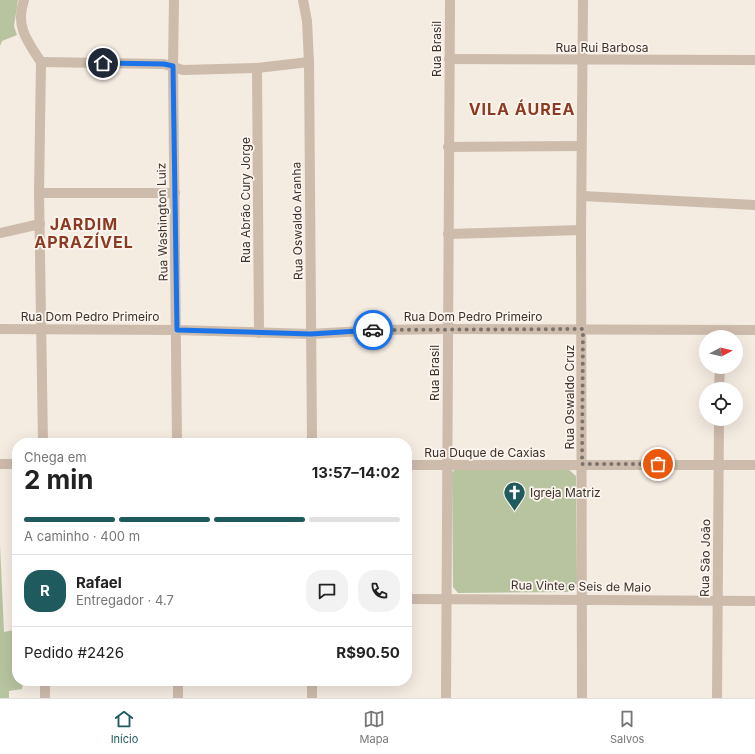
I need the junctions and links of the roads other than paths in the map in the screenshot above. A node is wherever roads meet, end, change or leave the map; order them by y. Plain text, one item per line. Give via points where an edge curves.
1 (24, 0) edge
2 (174, 0) edge
3 (303, 0) edge
4 (450, 0) edge
5 (583, 0) edge
6 (450, 59) junction
7 (582, 60) junction
8 (755, 60) edge
9 (41, 62) junction
10 (309, 62) junction
11 (173, 66) junction
12 (257, 68) junction
13 (581, 146) junction
14 (448, 147) junction
15 (175, 192) junction
16 (39, 193) junction
17 (582, 196) junction
18 (755, 205) edge
19 (40, 224) junction
20 (581, 230) junction
21 (0, 233) edge
22 (448, 234) junction
23 (0, 329) edge
24 (447, 329) junction
25 (583, 329) junction
26 (41, 330) junction
27 (177, 330) junction
28 (755, 330) edge
29 (743, 331) edge
30 (699, 332) edge
31 (259, 333) junction
32 (311, 334) junction
33 (719, 426) edge
34 (43, 438) edge
35 (177, 438) edge
36 (312, 438) edge
37 (0, 464) edge
38 (12, 464) edge
39 (448, 464) junction
40 (582, 464) junction
41 (719, 464) junction
42 (755, 464) edge
43 (412, 465) edge
44 (447, 598) junction
45 (412, 599) edge
46 (581, 599) junction
47 (717, 601) junction
48 (755, 601) edge
49 (45, 686) edge
50 (178, 686) edge
51 (312, 686) edge
52 (45, 698) edge
53 (178, 698) edge
54 (312, 698) edge
55 (446, 698) edge
56 (582, 698) edge
57 (717, 698) edge

1 - 9 street via 20,9 20,24
2 - 11 street, Rua Washington Luiz
3 - 10 street, Rua Oswaldo Aranha
4 - 6 street, Rua Brasil
5 - 7 street, Rua Oswaldo Cruz
6 - 7 street, Rua Rui Barbosa
6 - 14 street, Rua Brasil
7 - 8 street, Rua Rui Barbosa
7 - 13 street, Rua Oswaldo Cruz
9 - 11 street
9 - 16 street
10 - 12 street
10 - 32 street, Rua Oswaldo Aranha
11 - 12 street via 183,70
11 - 15 street, Rua Washington Luiz
12 - 31 street, Rua Abrão Cury Jorge
13 - 14 street
13 - 17 street, Rua Oswaldo Cruz
14 - 22 street, Rua Brasil
15 - 16 street
15 - 27 street, Rua Washington Luiz
16 - 19 street
17 - 18 street
17 - 20 street, Rua Oswaldo Cruz
19 - 21 street
19 - 26 street
20 - 22 street
20 - 25 street, Rua Oswaldo Cruz
22 - 24 street, Rua Brasil
23 - 26 street, Rua Dom Pedro Primeiro
24 - 25 street, Rua Dom Pedro Primeiro
24 - 32 street, Rua Dom Pedro Primeiro
24 - 39 street, Rua Brasil
25 - 30 street, Rua Dom Pedro Primeiro
25 - 40 street, Rua Oswaldo Cruz
26 - 27 street, Rua Dom Pedro Primeiro
26 - 34 street
27 - 31 street, Rua Dom Pedro Primeiro
27 - 35 street, Rua Washington Luiz
28 - 29 street, Rua Dom Pedro Primeiro
31 - 32 street, Rua Dom Pedro Primeiro
32 - 36 street, Rua Oswaldo Aranha
33 - 41 street, Rua São João
37 - 38 street
39 - 40 street, Rua Duque de Caxias
39 - 43 street, Rua Duque de Caxias
39 - 44 street, Rua Brasil
40 - 41 street, Rua Duque de Caxias
40 - 46 street, Rua Oswaldo Cruz
41 - 42 street, Rua Duque de Caxias
41 - 47 street, Rua São João
44 - 45 street, Rua Vinte e Seis de Maio
44 - 46 street, Rua Vinte e Seis de Maio
44 - 55 street, Rua Brasil
46 - 47 street, Rua Vinte e Seis de Maio
46 - 56 street, Rua Oswaldo Cruz
47 - 48 street, Rua Vinte e Seis de Maio
47 - 57 street, Rua São João
49 - 52 street
50 - 53 street
51 - 54 street

